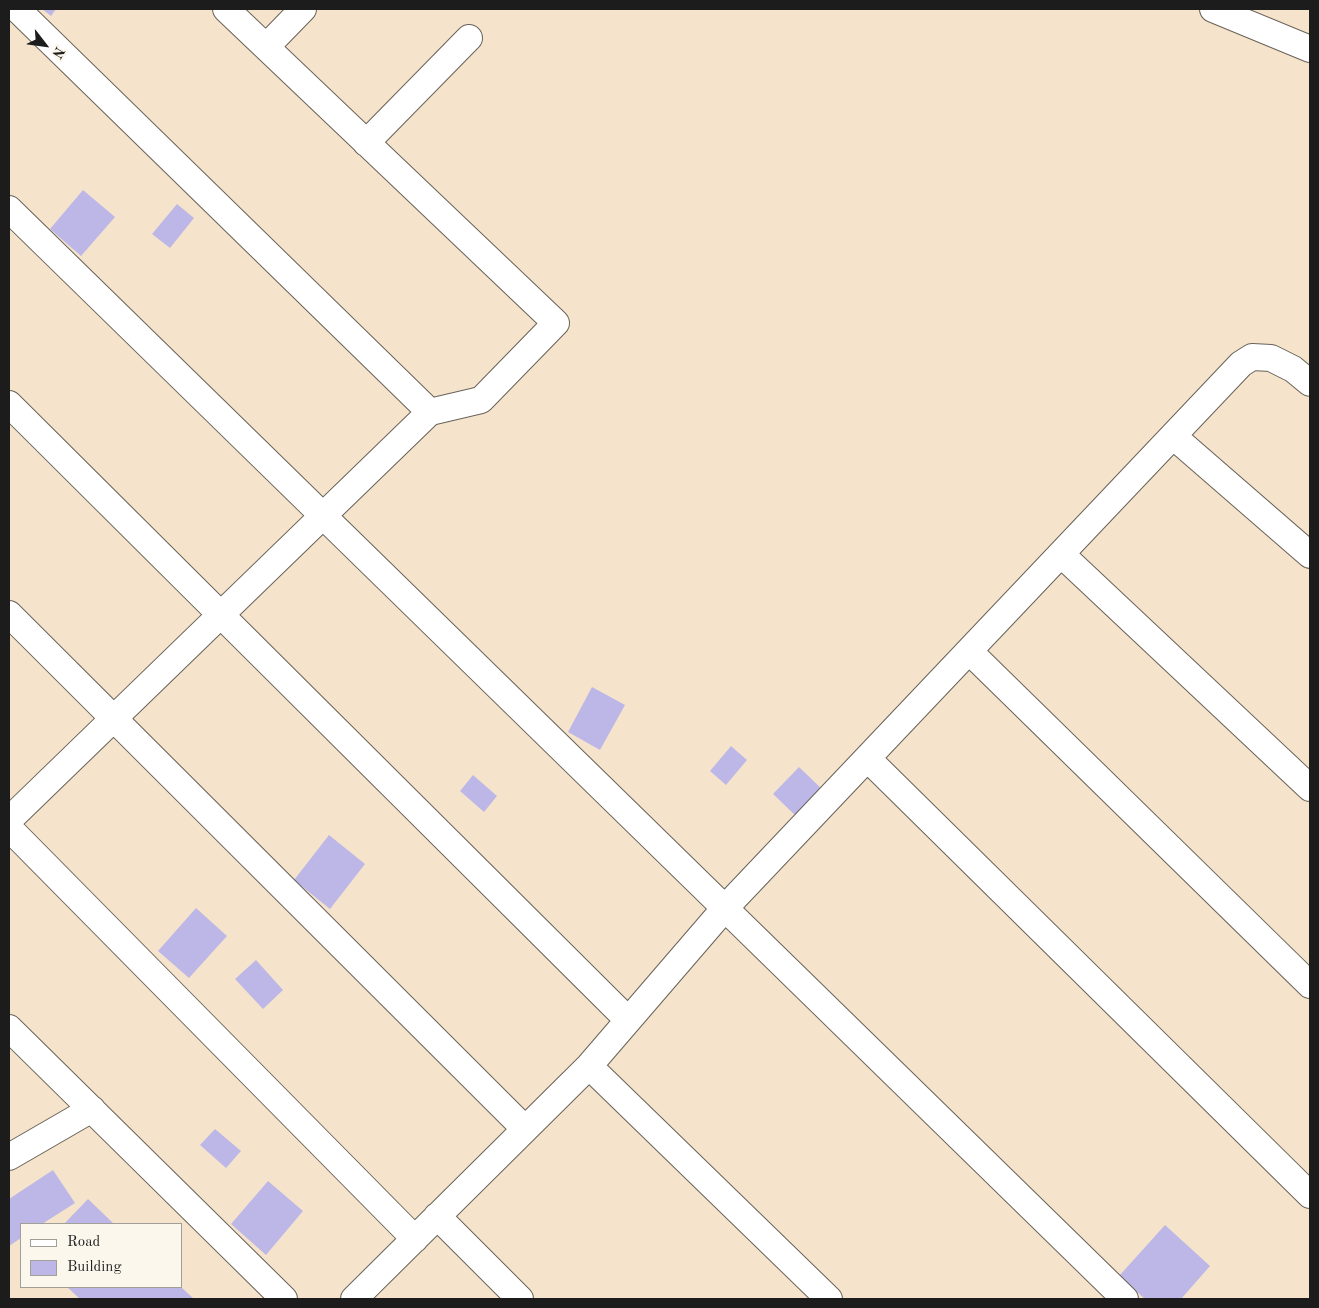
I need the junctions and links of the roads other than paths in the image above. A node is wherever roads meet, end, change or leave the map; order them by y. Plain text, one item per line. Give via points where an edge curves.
1 (17, 9) edge
2 (226, 9) edge
3 (303, 9) edge
4 (1213, 9) edge
5 (469, 38) dead end
6 (266, 47) junction
7 (1310, 49) edge
8 (366, 142) junction
9 (9, 209) edge
10 (1310, 383) edge
11 (9, 404) edge
12 (430, 412) junction
13 (1173, 436) junction
14 (323, 516) junction
15 (1061, 554) junction
16 (1310, 555) edge
17 (9, 614) edge
18 (221, 615) junction
19 (970, 652) junction
20 (113, 718) junction
21 (868, 759) junction
22 (1310, 788) edge
23 (9, 820) edge
24 (9, 828) edge
25 (725, 908) junction
26 (1310, 986) edge
27 (628, 1020) junction
28 (9, 1028) edge
29 (589, 1066) junction
30 (92, 1109) junction
31 (525, 1129) junction
32 (9, 1157) edge
33 (1310, 1195) edge
34 (437, 1216) junction
35 (415, 1239) junction
36 (284, 1299) edge
37 (354, 1299) edge
38 (520, 1299) edge
39 (830, 1299) edge
40 (1125, 1299) edge

1 - 12 street
2 - 6 street
3 - 6 street
4 - 7 street
5 - 8 street
6 - 8 street
8 - 12 street via 556,323 482,400
9 - 14 street
10 - 13 street via 1293,369 1271,358 1252,357 1241,364
11 - 18 street
12 - 14 street
13 - 15 street
13 - 16 street
14 - 18 street
14 - 25 street
15 - 19 street
15 - 22 street
17 - 20 street
18 - 20 street
18 - 27 street
19 - 21 street
19 - 26 street
20 - 23 street
20 - 31 street
21 - 25 street
21 - 33 street
24 - 35 street
25 - 27 street
25 - 40 street
27 - 29 street
28 - 30 street
29 - 31 street
29 - 39 street
30 - 32 street
30 - 36 street
31 - 34 street
34 - 35 street
34 - 38 street
35 - 37 street

